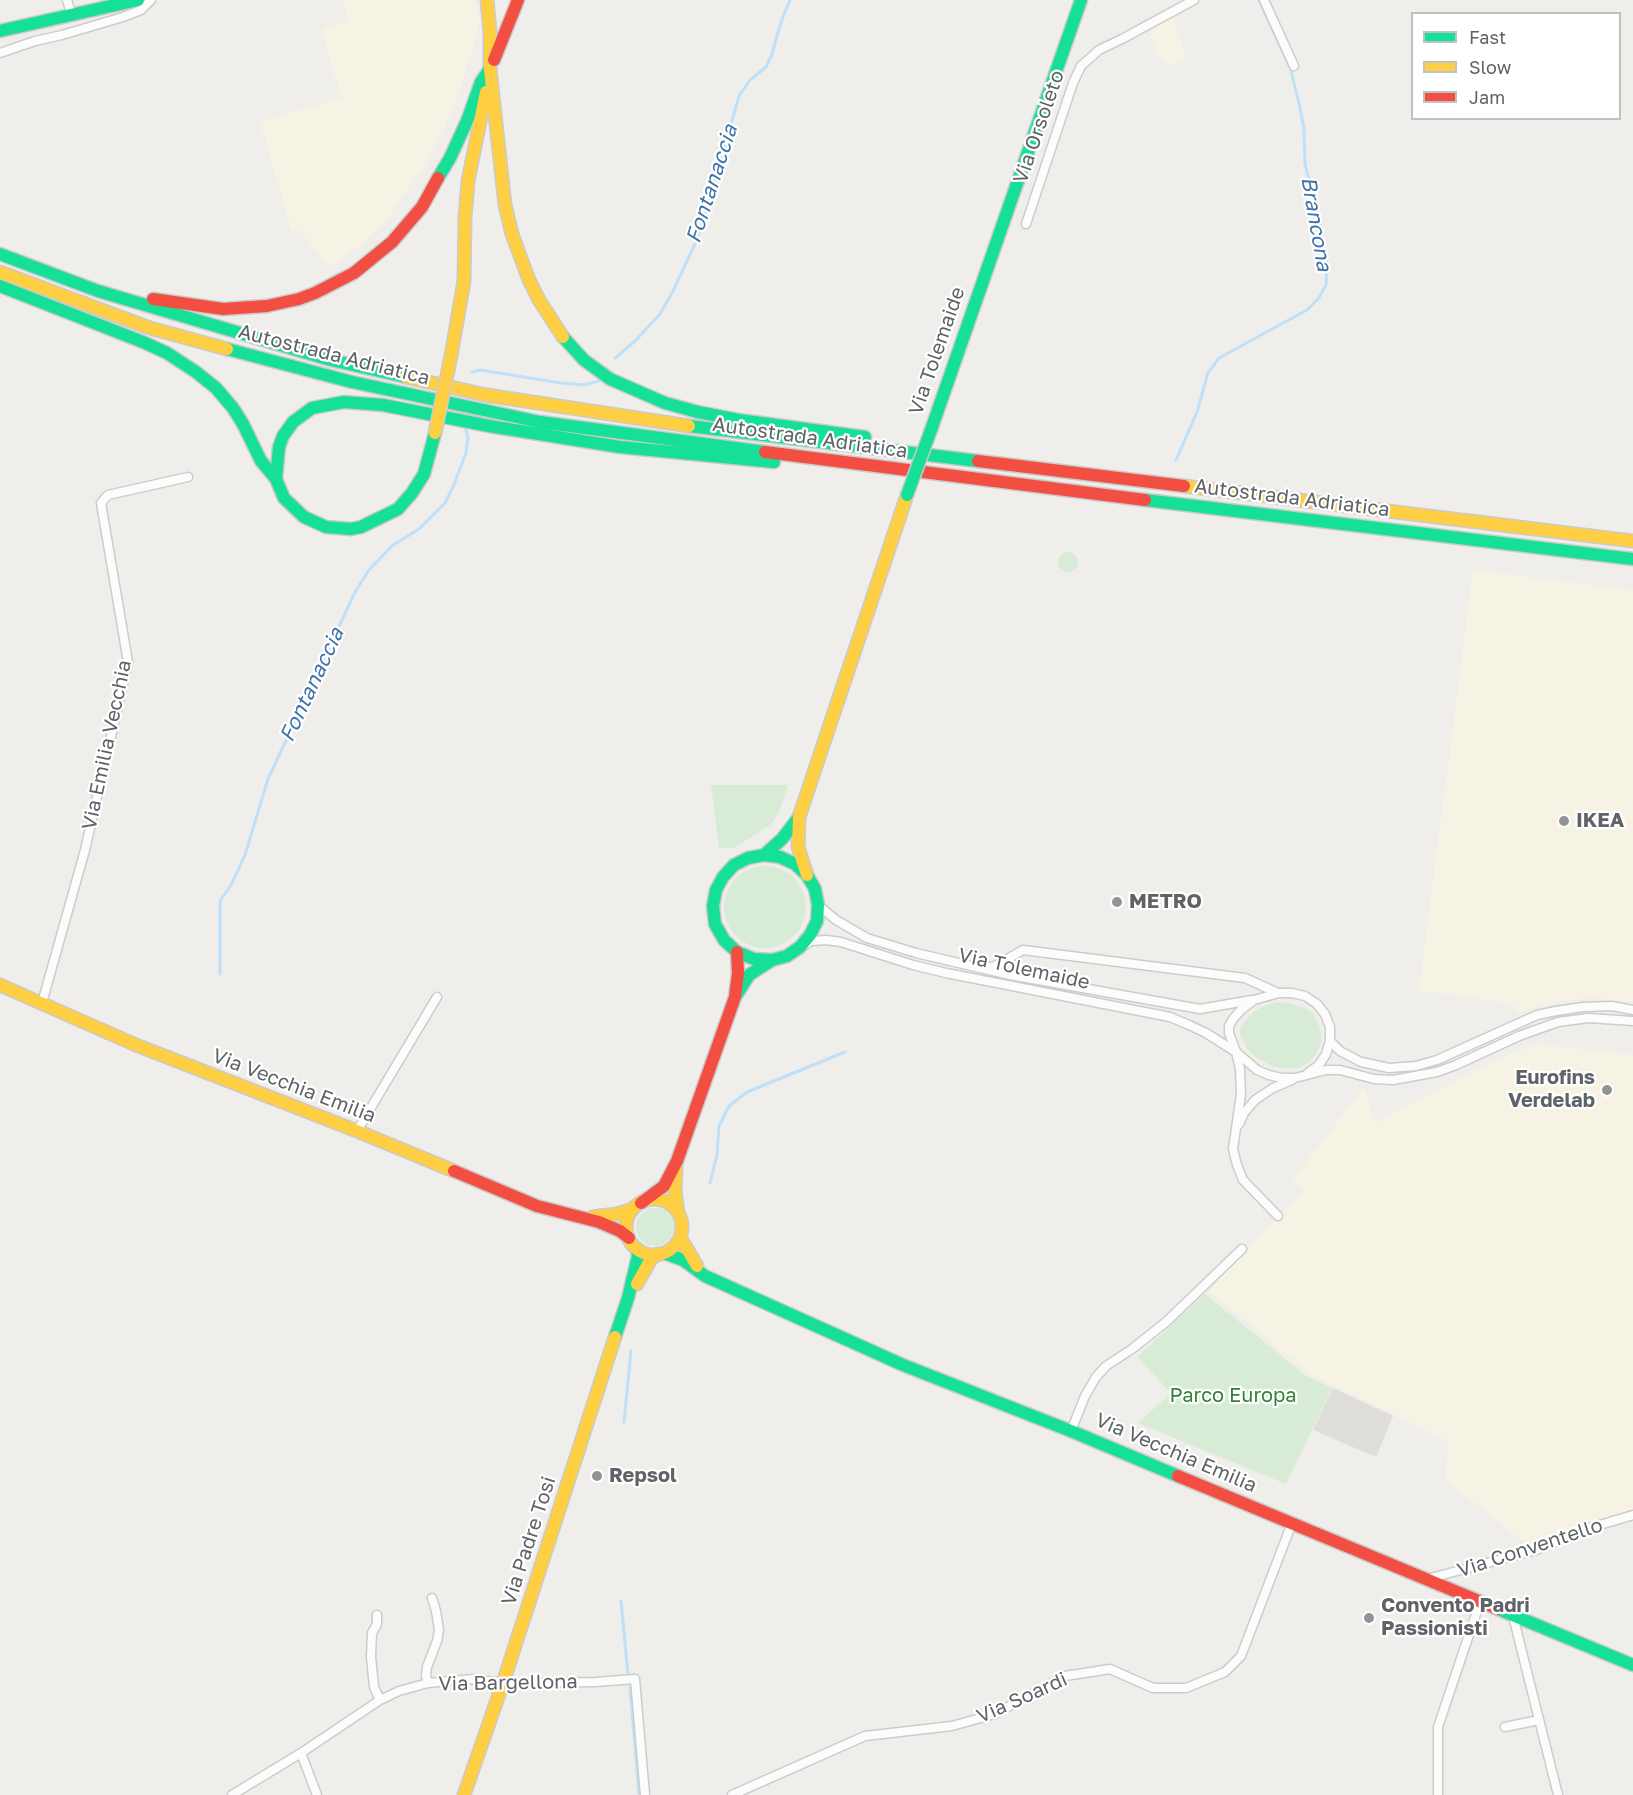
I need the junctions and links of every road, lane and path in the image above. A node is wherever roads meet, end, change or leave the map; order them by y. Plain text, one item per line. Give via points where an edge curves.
1 (67, 0) edge
2 (138, 0) edge
3 (151, 0) edge
4 (487, 0) edge
5 (518, 0) edge
6 (1081, 0) edge
7 (1194, 0) edge
8 (1264, 0) edge
9 (72, 16) junction
10 (0, 31) edge
11 (0, 53) edge
12 (1294, 66) dead end
13 (490, 69) junction
14 (1026, 224) dead end
15 (0, 254) edge
16 (0, 272) edge
17 (0, 286) edge
18 (98, 291) junction
19 (1040, 468) junction
20 (897, 470) junction
21 (188, 477) dead end
22 (276, 479) junction
23 (1633, 541) edge
24 (1633, 559) edge
25 (799, 817) junction
26 (764, 855) junction
27 (807, 875) junction
28 (818, 905) junction
29 (800, 947) junction
30 (737, 952) junction
31 (772, 960) junction
32 (984, 969) junction
33 (0, 985) edge
34 (1279, 993) junction
35 (735, 997) junction
36 (437, 998) dead end
37 (1254, 1000) junction
38 (42, 1003) junction
39 (1633, 1010) edge
40 (1633, 1021) edge
41 (1330, 1041) junction
42 (1236, 1052) junction
43 (1308, 1073) junction
44 (1295, 1078) junction
45 (357, 1131) junction
46 (1235, 1132) junction
47 (677, 1161) junction
48 (637, 1206) junction
49 (678, 1214) junction
50 (1278, 1216) dead end
51 (576, 1217) junction
52 (680, 1237) junction
53 (629, 1238) junction
54 (637, 1249) junction
55 (1242, 1249) dead end
56 (661, 1253) junction
57 (705, 1276) junction
58 (628, 1298) junction
59 (1071, 1431) junction
60 (1633, 1515) edge
61 (1292, 1523) junction
62 (1426, 1580) junction
63 (432, 1598) dead end
64 (1480, 1602) junction
65 (377, 1615) dead end
66 (1513, 1616) junction
67 (1633, 1665) edge
68 (428, 1683) junction
69 (503, 1683) junction
70 (380, 1700) junction
71 (1539, 1720) junction
72 (1505, 1727) dead end
73 (301, 1754) junction
74 (315, 1794) edge
75 (232, 1795) edge
76 (464, 1795) edge
77 (645, 1795) edge
78 (732, 1795) edge
79 (1438, 1795) edge
80 (1558, 1795) edge

1 - 9 street
2 - 9 main road
3 - 11 street via 141,10 123,17
4 - 13 main road
5 - 13 main road
6 - 25 main road, Via Tolemaide, bridge
7 - 14 street, Via Orsoleto via 1099,50 1082,66
8 - 12 street
9 - 10 main road
13 - 18 main road via 450,158 422,207 393,242 335,284 299,299 243,309 203,308
13 - 19 main road via 505,205 520,260 539,300 564,338 596,369 646,395 698,412 997,457
13 - 22 main road, bridge via 468,181 464,281 435,433 423,474 406,501 390,514 351,529 326,527 304,517 284,498
15 - 18 main road, Autostrada Adriatica
16 - 20 main road, Autostrada Adriatica via 150,328 352,382 540,422
17 - 22 main road via 143,342 196,372 233,408
18 - 19 main road, Autostrada Adriatica via 331,360 486,395 654,422
19 - 23 main road, Autostrada Adriatica
20 - 22 main road via 752,461 620,447 383,405 344,402 312,408 293,422 279,447
20 - 24 main road, Autostrada Adriatica
21 - 38 street, Via Emilia Vecchia via 108,495 101,503 128,662 85,850
25 - 26 main road, Via Tolemaide
25 - 27 main road, Via Tolemaide via 798,847
26 - 27 main road via 780,857
26 - 30 main road, Via Tolemaide via 734,866 716,890 715,924
27 - 28 main road, Via Tolemaide
28 - 29 main road via 817,921
28 - 32 street, Via Tolemaide via 867,938
29 - 31 main road, Via Tolemaide
29 - 42 street, Via Tolemaide via 811,941 841,942 946,973 1170,1017
30 - 31 main road via 754,959
30 - 35 main road, Via Tolemaide
31 - 35 main road, Via Tolemaide via 749,975
32 - 34 street via 1023,950 1245,978
32 - 37 street, Via Tolemaide via 1200,1009
33 - 38 main road, Via Vecchia Emilia
34 - 37 street, Via Tolemaide
34 - 41 street, Via Tolemaide via 1305,996 1317,1004 1330,1027
35 - 47 main road, Via Tolemaide
36 - 45 street
37 - 42 street, Via Tolemaide via 1229,1026
38 - 45 main road, Via Vecchia Emilia via 136,1045
39 - 41 street via 1612,1006 1556,1011 1416,1066 1389,1068 1361,1062
40 - 43 street via 1588,1018 1558,1022 1418,1077 1374,1079 1340,1070
41 - 43 street via 1319,1065
42 - 44 street, Via Tolemaide via 1257,1070
42 - 46 street, Via Tolemaide via 1241,1094
43 - 44 street
44 - 46 street via 1256,1100
45 - 51 main road, Via Vecchia Emilia via 537,1206
46 - 50 street, Via Tolemaide via 1233,1149 1243,1180
47 - 48 main road, Via Tolemaide via 664,1186
47 - 49 main road, Via Tolemaide
48 - 49 main road via 652,1199 661,1200
48 - 51 main road via 617,1214
48 - 53 main road via 627,1220
49 - 52 main road, Via Tolemaide via 682,1225
51 - 53 main road, Via Vecchia Emilia via 599,1222
52 - 56 main road via 672,1248
52 - 57 main road
53 - 54 main road
54 - 56 main road
54 - 58 main road
55 - 59 street via 1166,1322 1106,1366 1085,1396
56 - 57 main road, Via Vecchia Emilia via 683,1260
56 - 58 main road via 651,1259
57 - 59 main road, Via Vecchia Emilia via 903,1365
58 - 69 main road, Via Padre Tosi
59 - 61 main road, Via Vecchia Emilia
60 - 62 street, Via Conventello via 1536,1550
61 - 62 main road, Via Vecchia Emilia
61 - 78 street, Via Soardi via 1241,1656 1224,1672 1186,1689 1153,1688 1110,1669 1065,1676 995,1714 952,1726 865,1736
62 - 64 main road, Via Vecchia Emilia
63 - 68 street via 439,1630 427,1667
64 - 66 main road, Via Vecchia Emilia
64 - 79 street via 1438,1727
65 - 70 street via 371,1657 374,1687
66 - 67 main road, Via Vecchia Emilia
66 - 71 street
68 - 69 street, Via Bargellona via 473,1679
68 - 70 street, Via Bargellona
69 - 76 main road, Via Padre Tosi
69 - 77 street, Via Bargellona via 635,1678
70 - 73 street, Via Bargellona
71 - 72 street
71 - 80 street
73 - 74 street
73 - 75 street, Via Bargellona

